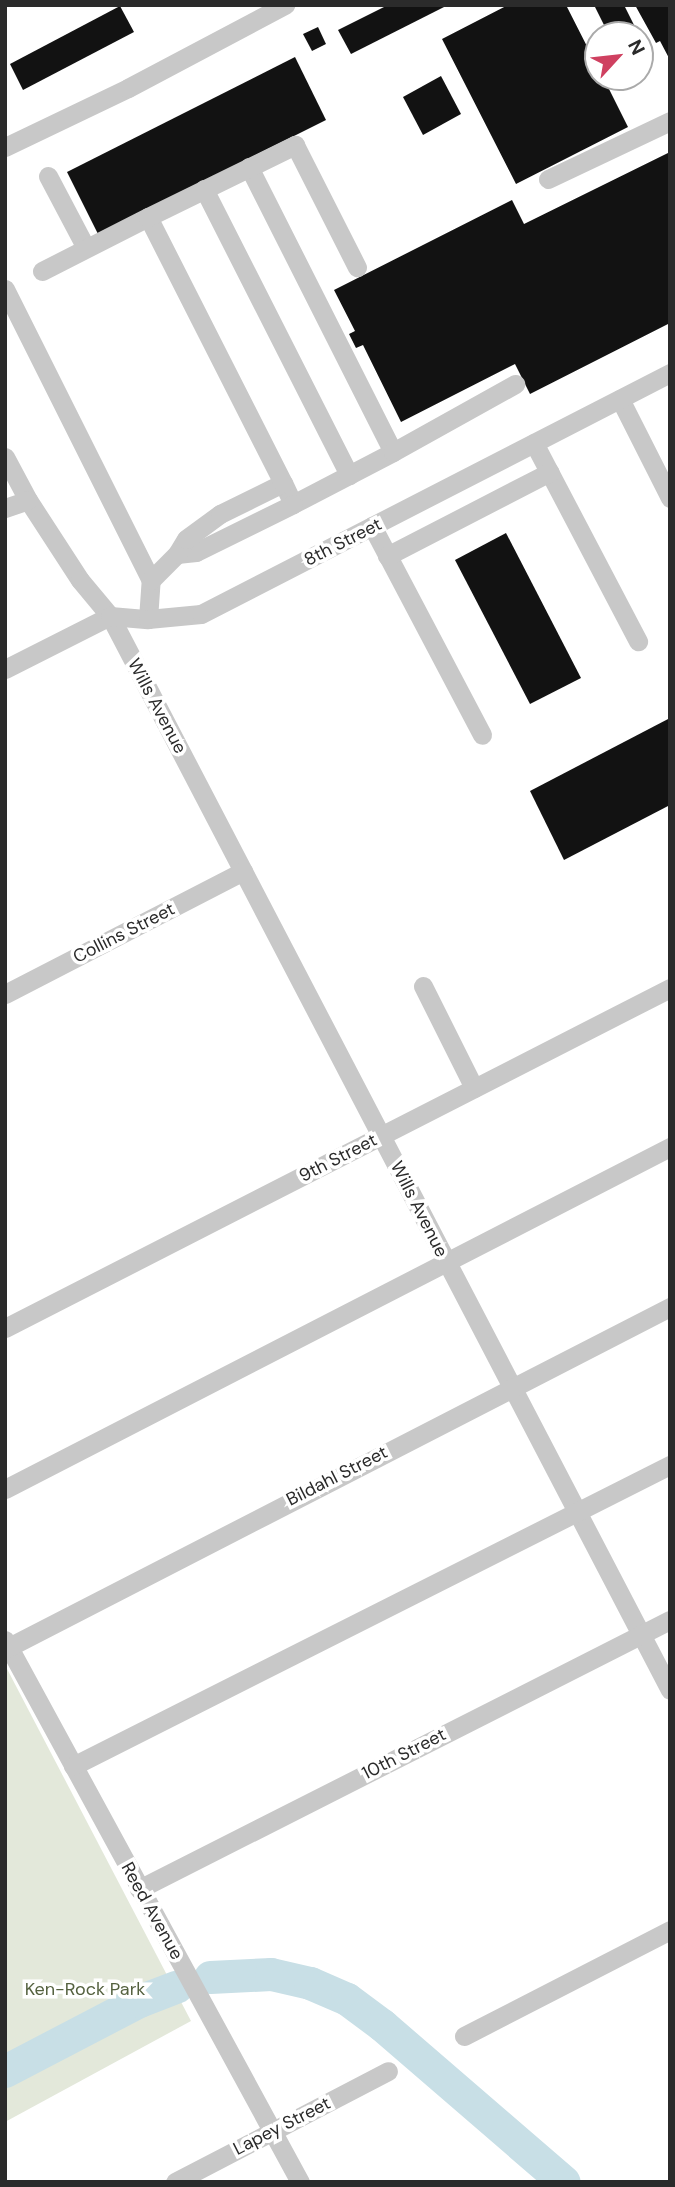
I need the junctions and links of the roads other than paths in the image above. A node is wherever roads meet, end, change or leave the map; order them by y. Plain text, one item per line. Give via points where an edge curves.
1 (285, 5) edge
2 (670, 121) edge
3 (5, 147) edge
4 (249, 167) junction
5 (48, 176) dead end
6 (548, 179) dead end
7 (204, 189) junction
8 (148, 217) junction
9 (86, 248) junction
10 (357, 267) dead end
11 (42, 271) dead end
12 (5, 289) edge
13 (670, 373) edge
14 (515, 384) dead end
15 (620, 399) junction
16 (534, 443) junction
17 (393, 452) junction
18 (5, 457) edge
19 (550, 472) junction
20 (349, 475) junction
21 (283, 483) junction
22 (669, 496) edge
23 (28, 500) junction
24 (293, 503) junction
25 (5, 508) edge
26 (372, 526) junction
27 (177, 554) junction
28 (387, 556) junction
29 (151, 580) junction
30 (110, 616) junction
31 (148, 619) junction
32 (638, 641) dead end
33 (5, 669) edge
34 (482, 735) dead end
35 (243, 871) junction
36 (423, 986) dead end
37 (670, 988) edge
38 (5, 994) edge
39 (474, 1088) junction
40 (381, 1136) junction
41 (670, 1147) edge
42 (446, 1262) junction
43 (670, 1307) edge
44 (5, 1328) edge
45 (511, 1386) junction
46 (670, 1465) edge
47 (5, 1489) edge
48 (577, 1512) junction
49 (670, 1620) edge
50 (641, 1634) junction
51 (6, 1645) edge
52 (670, 1690) edge
53 (73, 1766) junction
54 (139, 1889) junction
55 (670, 1930) edge
56 (464, 2036) dead end
57 (388, 2071) dead end
58 (272, 2131) junction
59 (175, 2182) edge
60 (300, 2182) edge

1 - 3 street
2 - 6 street
4 - 7 street
4 - 10 street via 295,145
4 - 17 street
5 - 9 street
7 - 8 street
7 - 20 street
8 - 9 street
8 - 21 street
9 - 11 street
12 - 29 street
13 - 15 street, 8th Street
14 - 17 street
15 - 16 street, 8th Street
15 - 22 street
16 - 19 street
16 - 26 street, 8th Street
17 - 20 street
18 - 23 street, Wills Avenue
19 - 28 street
19 - 32 street
20 - 24 street
21 - 24 street
21 - 27 street via 220,514 186,538
23 - 25 street
23 - 30 street, Wills Avenue via 80,580
24 - 27 street via 196,552
26 - 28 street
26 - 31 street, 8th Street via 201,614
27 - 29 street
28 - 34 street
29 - 31 street
30 - 31 street, 8th Street
30 - 33 street
30 - 35 street, Wills Avenue
35 - 38 street, Collins Street
35 - 40 street, Wills Avenue
36 - 39 street
37 - 39 street, 9th Street
39 - 40 street, 9th Street
40 - 42 street, Wills Avenue
40 - 44 street, 9th Street
41 - 42 street
42 - 45 street, Wills Avenue
42 - 47 street
43 - 45 street, Bildahl Street
45 - 48 street, Wills Avenue
45 - 51 street, Bildahl Street
46 - 48 street
48 - 50 street, Wills Avenue
48 - 53 street
49 - 50 street, 10th Street
50 - 52 street, Wills Avenue
50 - 54 street, 10th Street
51 - 53 street, Reed Avenue
53 - 54 street, Reed Avenue
54 - 58 street, Reed Avenue
55 - 56 street
57 - 58 street, Lapey Street
58 - 59 street, Lapey Street
58 - 60 street, Reed Avenue

